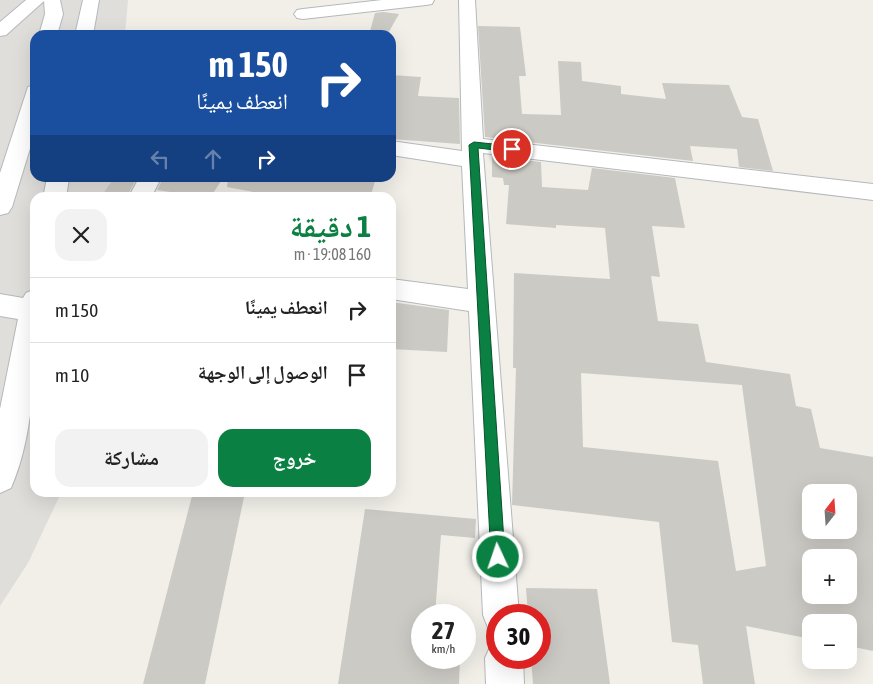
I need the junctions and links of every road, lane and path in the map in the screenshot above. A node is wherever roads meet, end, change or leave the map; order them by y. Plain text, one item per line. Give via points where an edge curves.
1 (36, 0) edge
2 (52, 0) edge
3 (91, 0) edge
4 (426, 0) edge
5 (467, 0) edge
6 (303, 14) dead end
7 (0, 30) edge
8 (49, 30) edge
9 (85, 30) edge
10 (30, 116) edge
11 (396, 148) edge
12 (474, 152) junction
13 (873, 192) edge
14 (0, 208) edge
15 (0, 224) edge
16 (396, 290) edge
17 (482, 302) junction
18 (0, 305) edge
19 (30, 306) edge
20 (30, 327) edge
21 (0, 477) edge
22 (500, 604) edge
23 (504, 669) edge
24 (505, 684) edge

1 - 7 street
2 - 8 street via 54,14
3 - 9 street
4 - 6 street
5 - 12 street
10 - 14 street
11 - 12 street
12 - 13 street
12 - 17 street
14 - 15 street
16 - 17 street
17 - 22 street
18 - 19 street
20 - 21 street
23 - 24 street

